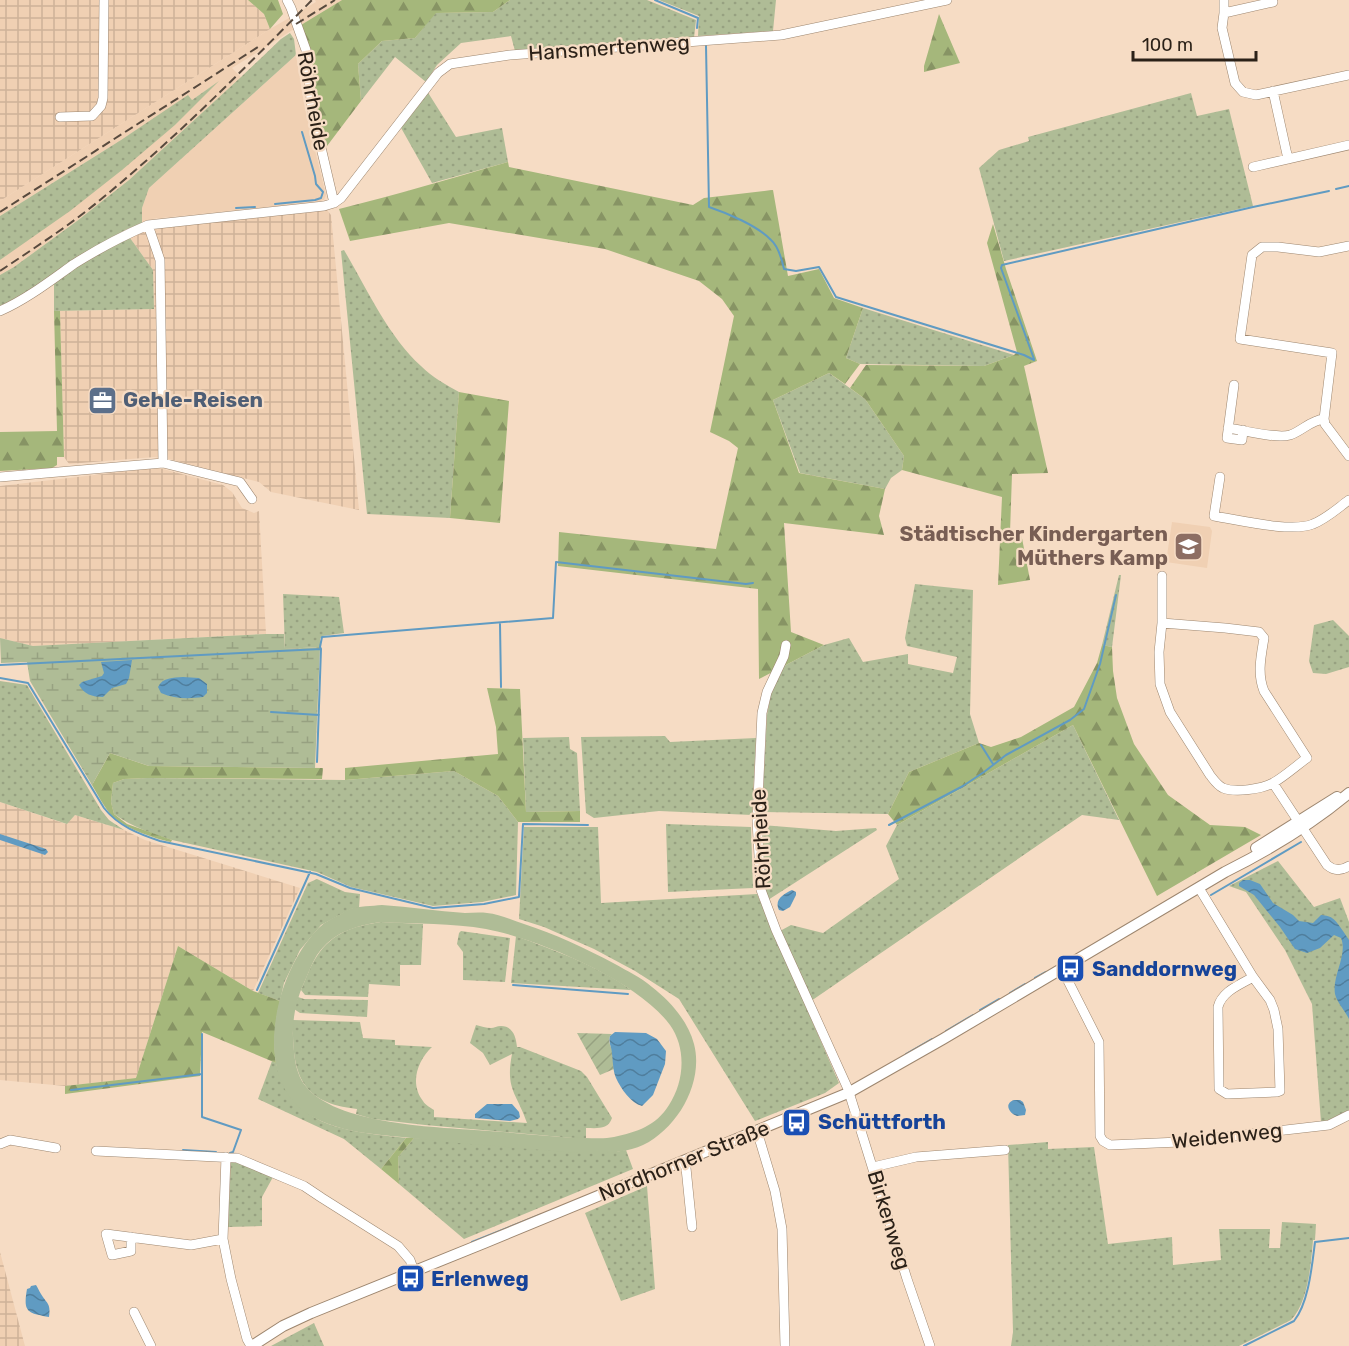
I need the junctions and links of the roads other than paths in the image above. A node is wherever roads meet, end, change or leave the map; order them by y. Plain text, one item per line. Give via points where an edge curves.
1 (104, 0) edge
2 (286, 0) edge
3 (947, 0) edge
4 (1224, 0) edge
5 (1273, 5) edge
6 (1224, 13) junction
7 (1349, 75) edge
8 (1273, 91) junction
9 (60, 117) dead end
10 (1349, 145) edge
11 (1288, 159) junction
12 (1253, 167) dead end
13 (334, 203) junction
14 (148, 225) junction
15 (1349, 246) edge
16 (0, 311) edge
17 (1234, 385) dead end
18 (1324, 419) junction
19 (1349, 456) edge
20 (163, 463) junction
21 (0, 477) edge
22 (1220, 477) dead end
23 (252, 499) dead end
24 (1349, 500) edge
25 (1162, 576) dead end
26 (1162, 623) junction
27 (786, 645) dead end
28 (1273, 783) junction
29 (1349, 792) edge
30 (1301, 825) junction
31 (1349, 866) edge
32 (1199, 888) junction
33 (1062, 969) junction
34 (1252, 977) junction
35 (848, 1093) junction
36 (1349, 1115) edge
37 (757, 1131) junction
38 (0, 1144) edge
39 (56, 1148) dead end
40 (1005, 1150) dead end
41 (96, 1151) dead end
42 (226, 1157) junction
43 (683, 1162) junction
44 (873, 1167) junction
45 (692, 1227) dead end
46 (131, 1238) dead end
47 (223, 1239) junction
48 (414, 1271) junction
49 (134, 1312) dead end
50 (151, 1346) edge
51 (251, 1346) edge
52 (785, 1346) edge
53 (930, 1346) edge

1 - 9 street via 101,106 92,116
2 - 13 street, Röhrheide via 306,50 312,109
3 - 13 street, Hansmertenweg via 781,35 510,55 450,64 438,73
4 - 6 street
5 - 6 street
6 - 8 street via 1222,28 1234,83 1249,94
7 - 8 street
8 - 11 street
10 - 11 street
11 - 12 street
13 - 14 street
14 - 16 street via 124,235
14 - 20 street via 160,260
15 - 18 street via 1319,252 1262,247 1252,255 1240,339 1332,352
17 - 18 street via 1228,428 1290,435 1316,419
18 - 19 street
20 - 21 street
20 - 23 street via 240,482
22 - 24 street via 1214,516 1298,528 1316,523
25 - 26 street
26 - 28 street via 1162,692 1170,712 1210,775 1221,786 1233,790
26 - 28 street via 1262,635 1259,668 1263,691 1307,758
27 - 35 street, Röhrheide via 762,713 757,821 761,890
28 - 30 street
29 - 30 street, Nordhorner Straße via 1329,810
30 - 31 street via 1327,865 1337,870
30 - 32 street, Nordhorner Straße via 1254,858
32 - 33 street, Nordhorner Straße
32 - 34 street
33 - 35 street, Nordhorner Straße
33 - 36 street, Weidenweg via 1099,1042 1103,1142 1110,1145 1192,1141 1329,1125
34 - 34 street via 1274,1010 1280,1091 1227,1094 1219,1089 1218,1007 1220,999
35 - 37 street, Nordhorner Straße
35 - 44 street, Birkenweg
37 - 43 street, Nordhorner Straße
37 - 52 street via 782,1229
38 - 39 street via 10,1140
40 - 44 street via 916,1157
41 - 42 street
42 - 47 street
42 - 48 street via 304,1186 398,1246
43 - 45 street
43 - 48 street, Nordhorner Straße
44 - 53 street, Birkenweg
46 - 47 street via 191,1245
47 - 51 street
48 - 51 street, Nordhorner Straße via 311,1313
49 - 50 street

